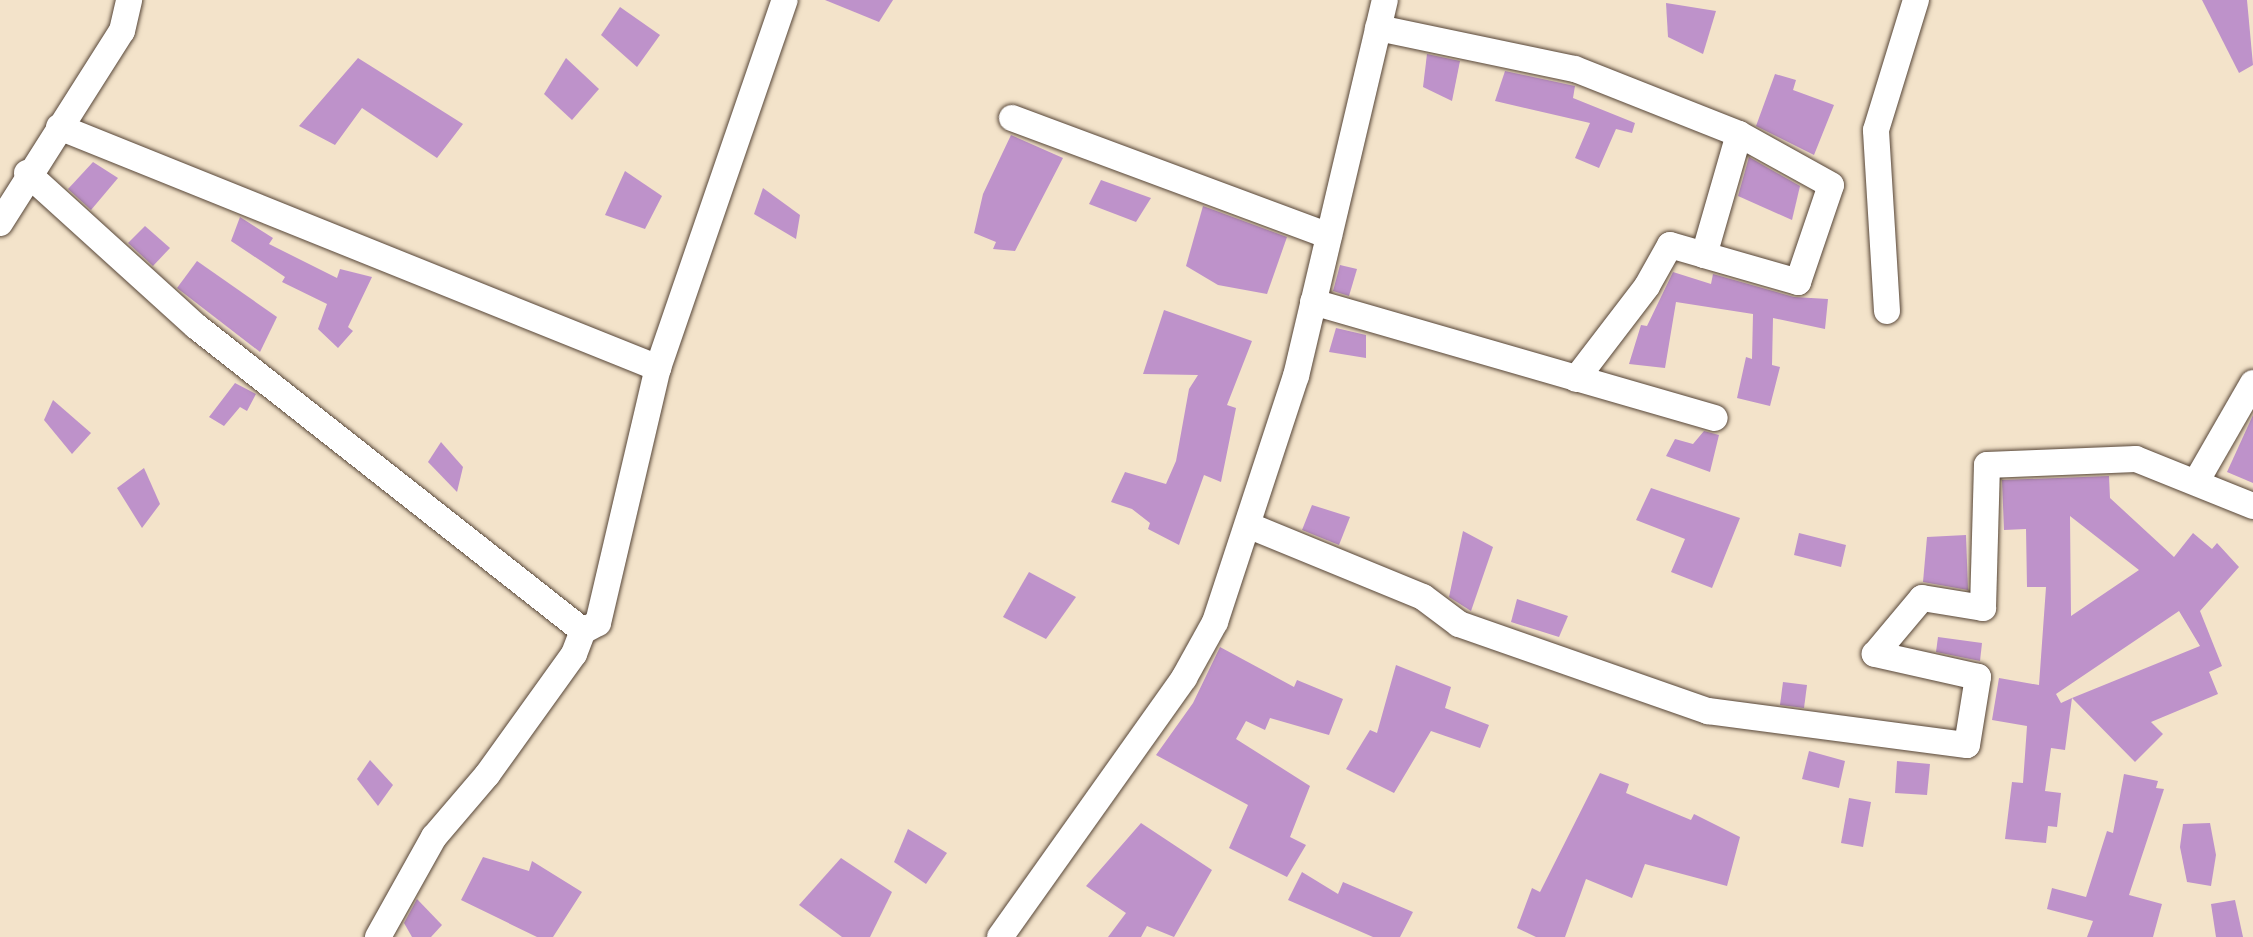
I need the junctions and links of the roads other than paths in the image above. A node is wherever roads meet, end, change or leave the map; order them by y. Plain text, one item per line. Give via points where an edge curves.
1 (129, 0) edge
2 (785, 0) edge
3 (1385, 0) edge
4 (1916, 0) edge
5 (1378, 28) junction
6 (1012, 118) dead end
7 (59, 127) junction
8 (1739, 134) junction
9 (27, 173) junction
10 (0, 199) edge
11 (0, 223) edge
12 (1329, 236) junction
13 (1704, 255) junction
14 (1313, 302) junction
15 (1887, 311) dead end
16 (658, 368) junction
17 (1576, 379) junction
18 (2253, 383) edge
19 (1715, 418) dead end
20 (2196, 482) junction
21 (2253, 506) edge
22 (1250, 526) junction
23 (583, 631) junction
24 (378, 937) edge
25 (1000, 937) edge

1 - 7 street via 122,31
2 - 16 street
3 - 5 street
4 - 15 street via 1876,130
5 - 8 street via 1575,69
5 - 12 street
6 - 12 street
7 - 9 street
7 - 16 street
8 - 13 street
8 - 13 street via 1831,185 1798,282
9 - 10 street
9 - 11 street
9 - 23 street via 197,327
12 - 14 street
13 - 17 street via 1670,245 1647,286
14 - 17 street
14 - 22 street
16 - 23 street via 598,623
17 - 19 street
18 - 20 street
20 - 21 street
20 - 22 street via 2136,459 1987,465 1983,608 1922,598 1875,654 1978,677 1967,745 1708,711 1458,624 1423,597
22 - 25 street via 1215,622 1184,678
23 - 24 street via 575,654 495,764 434,837

